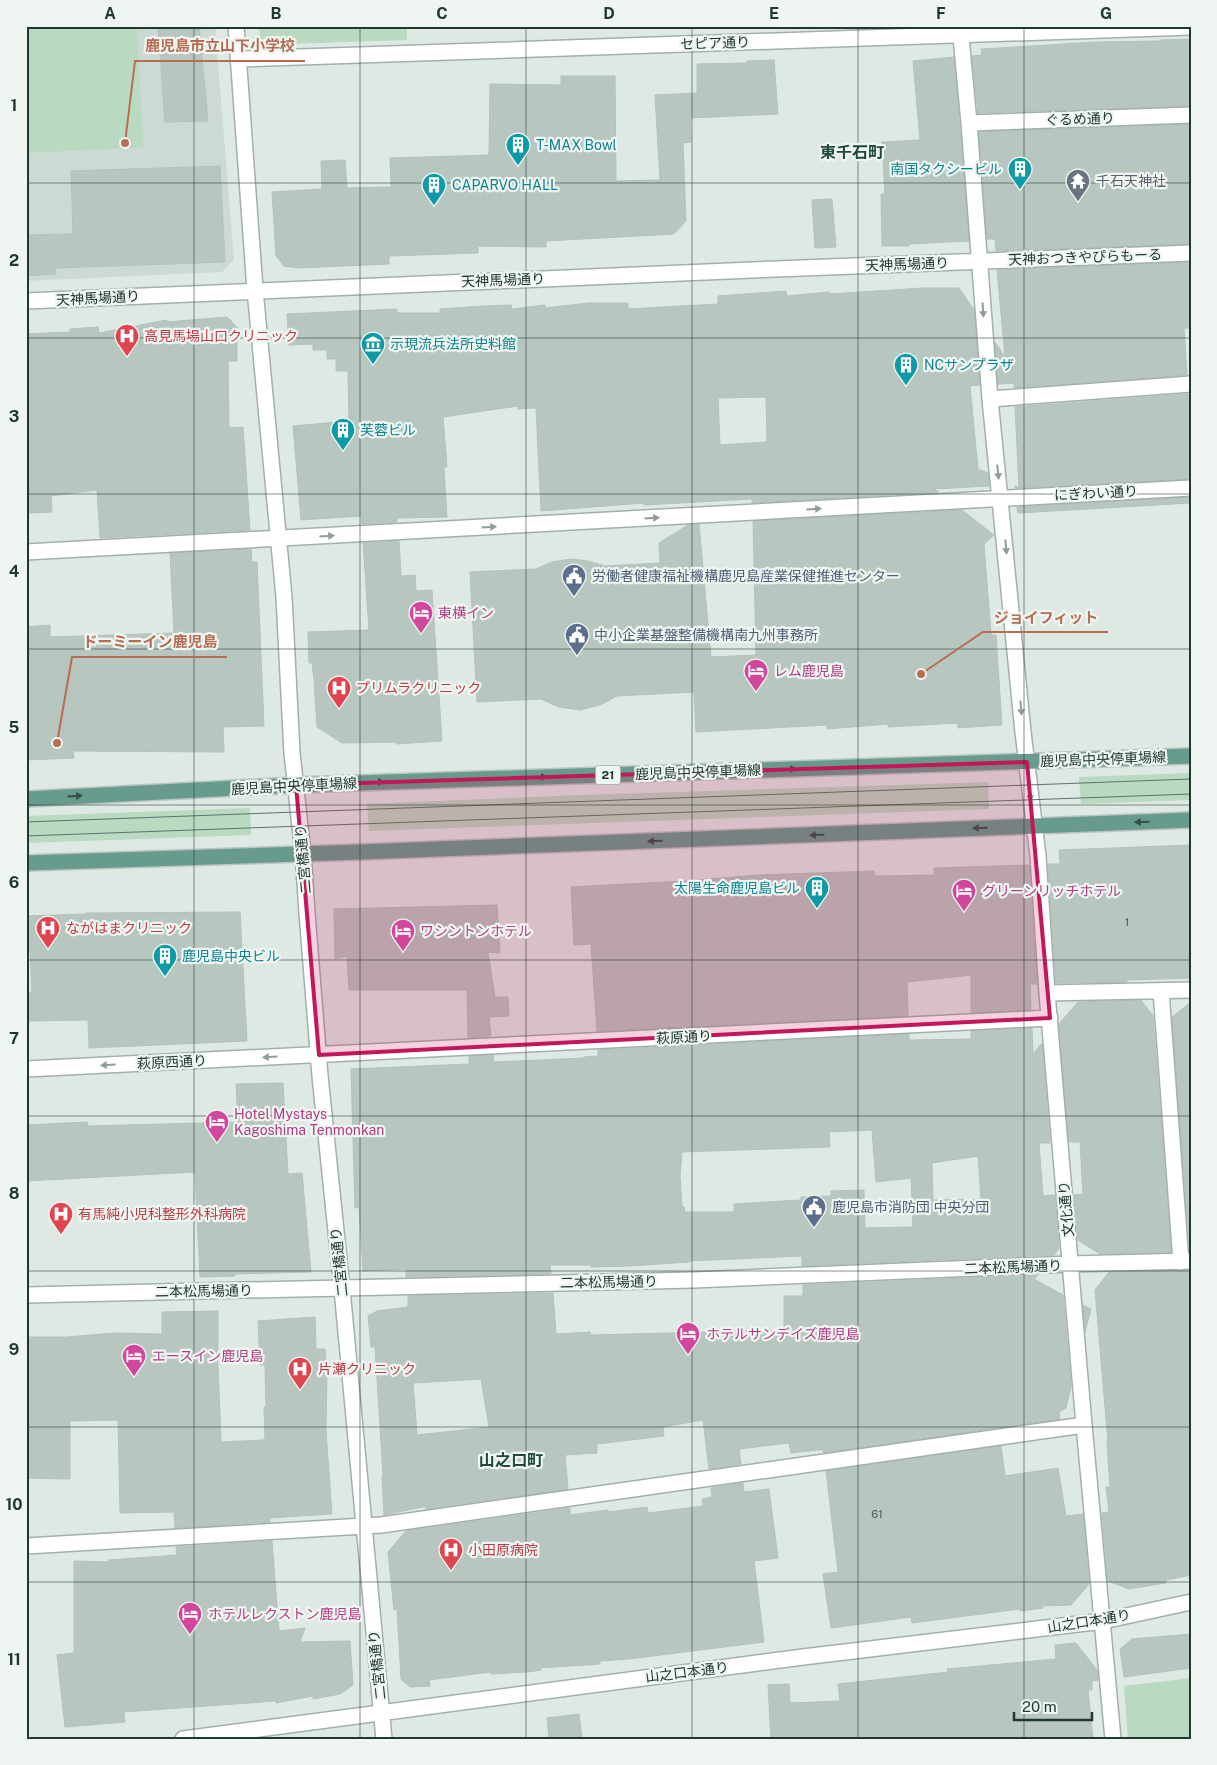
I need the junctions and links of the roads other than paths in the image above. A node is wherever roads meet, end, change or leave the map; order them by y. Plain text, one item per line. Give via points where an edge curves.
1 (236, 26) edge
2 (1191, 27) edge
3 (960, 30) edge
4 (239, 59) junction
5 (1191, 115) edge
6 (969, 123) junction
7 (1191, 253) edge
8 (979, 261) junction
9 (255, 290) junction
10 (26, 301) edge
11 (1191, 384) edge
12 (990, 399) junction
13 (1191, 488) edge
14 (1001, 498) junction
15 (278, 539) junction
16 (26, 552) edge
17 (1191, 756) edge
18 (1027, 762) junction
19 (296, 785) junction
20 (26, 799) edge
21 (1191, 820) edge
22 (1034, 826) junction
23 (303, 854) junction
24 (26, 863) edge
25 (1191, 990) edge
26 (1161, 991) junction
27 (1047, 993) junction
28 (1050, 1018) junction
29 (319, 1055) junction
30 (26, 1069) edge
31 (1186, 1262) edge
32 (1070, 1264) junction
33 (342, 1289) junction
34 (26, 1295) edge
35 (1084, 1425) junction
36 (364, 1526) junction
37 (26, 1546) edge
38 (1191, 1602) edge
39 (1102, 1620) junction
40 (382, 1712) junction
41 (182, 1739) edge
42 (384, 1739) edge
43 (1113, 1739) edge

1 - 4 street, 二宮橋通り
2 - 3 street, セピア通り
3 - 4 street, セピア通り
3 - 6 street, 文化通り
4 - 9 street, 二宮橋通り
5 - 6 street, ぐるめ通り
6 - 8 street, 文化通り
7 - 8 street, 天神おつきやぴらもーる
8 - 9 street, 天神馬場通り
8 -> 12 street, 文化通り
9 - 10 street, 天神馬場通り
9 - 15 street, 二宮橋通り
11 - 12 street
12 -> 14 street, 文化通り
13 - 14 street, にぎわい通り
15 -> 14 street, にぎわい通り
14 -> 18 street, 文化通り
15 - 16 street, にぎわい通り
15 - 19 street, 二宮橋通り
17 - 18 main road, 鹿児島中央停車場線 / 21
19 -> 18 main road, 鹿児島中央停車場線 / 21
18 -> 22 street, 文化通り
20 -> 19 main road, 鹿児島中央停車場線 / 21
19 - 23 street, 二宮橋通り
21 -> 22 main road
22 -> 23 main road
22 - 27 street, 文化通り
23 - 24 main road
23 - 29 street, 二宮橋通り
25 - 26 street
26 - 27 street
26 - 31 street
27 - 28 street, 文化通り
28 - 29 street, 萩原通り
28 - 32 street, 文化通り
29 -> 30 street, 萩原西通り
29 - 33 street, 二宮橋通り
31 - 32 street, 二本松馬場通り
32 - 33 street, 二本松馬場通り via 694,1280
32 - 35 street, 文化通り
33 - 34 street, 二本松馬場通り
33 - 36 street, 二宮橋通り
35 - 36 street
35 - 39 street, 文化通り
36 - 37 street
36 - 40 street, 二宮橋通り
38 - 39 street, 山之口本通り
39 - 40 street, 山之口本通り
39 - 43 street, 文化通り
40 - 41 street, 山之口本通り
40 - 42 street, 二宮橋通り

